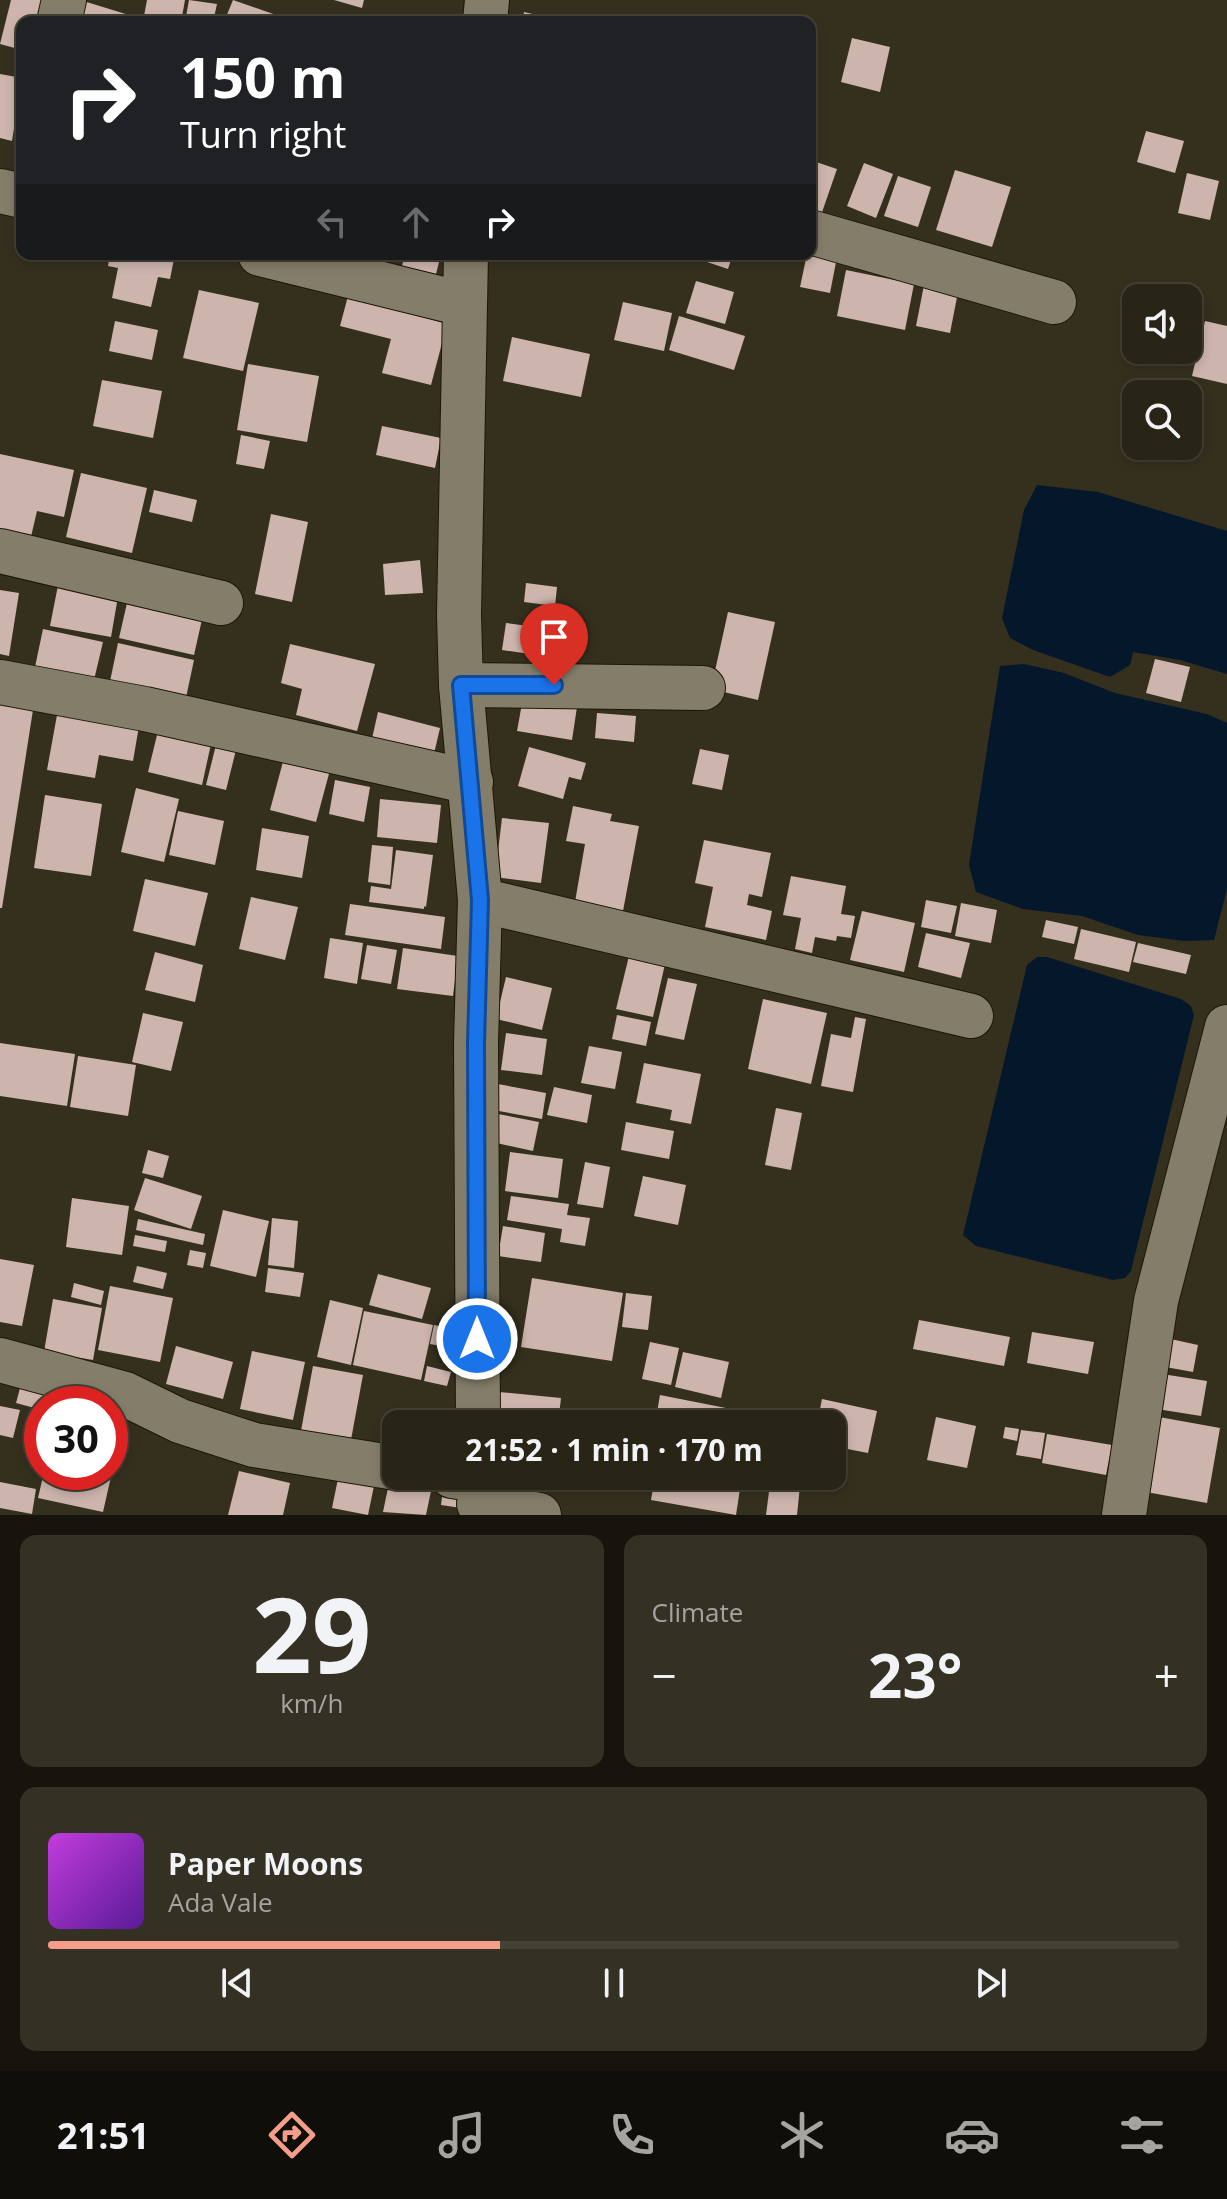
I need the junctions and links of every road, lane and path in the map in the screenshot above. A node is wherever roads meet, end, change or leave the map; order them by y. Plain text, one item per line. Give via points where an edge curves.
1 (816, 234) edge
2 (284, 260) edge
3 (466, 260) edge
4 (1054, 302) dead end
5 (463, 304) junction
6 (0, 551) edge
7 (221, 603) dead end
8 (0, 682) edge
9 (461, 685) junction
10 (703, 688) dead end
11 (471, 782) junction
12 (480, 900) junction
13 (971, 1016) dead end
14 (1227, 1027) edge
15 (0, 1360) edge
16 (478, 1410) edge
17 (382, 1466) edge
18 (473, 1490) edge
19 (539, 1515) edge
20 (1124, 1515) edge

1 - 4 street
2 - 5 street
3 - 5 street
5 - 9 street
6 - 7 street
8 - 11 street
9 - 10 street
9 - 11 street
11 - 12 street
12 - 13 street
12 - 16 street
14 - 20 street via 1156,1301
15 - 17 street via 125,1394 180,1421 254,1445
18 - 19 street

